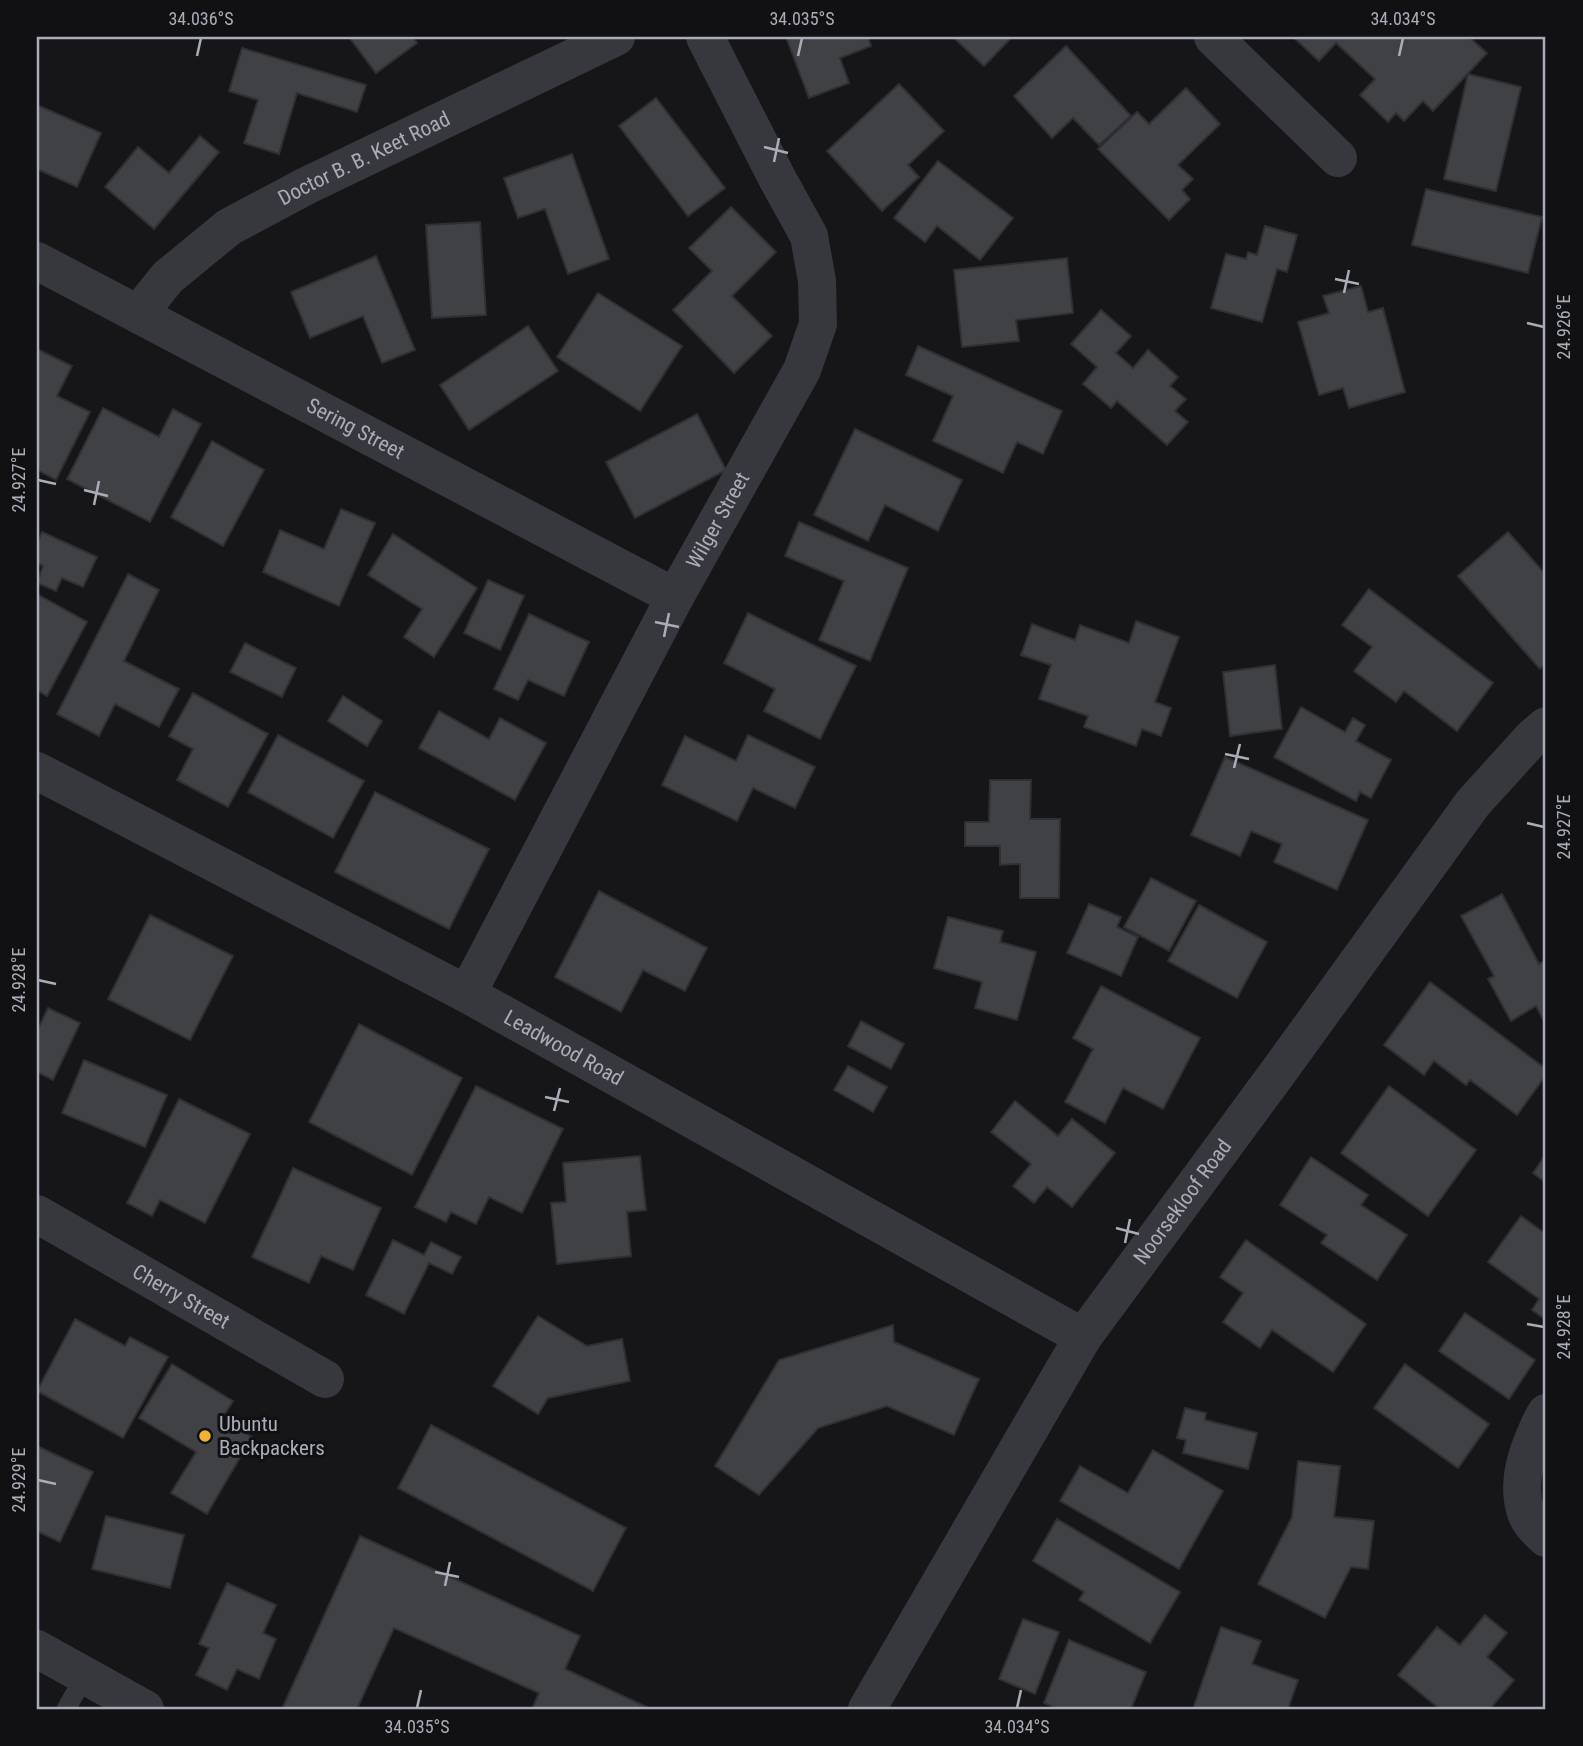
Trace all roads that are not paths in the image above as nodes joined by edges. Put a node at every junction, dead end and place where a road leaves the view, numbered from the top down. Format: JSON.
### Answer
{"nodes":[{"id":1,"x":616,"y":37,"type":"edge"},
{"id":2,"x":705,"y":37,"type":"edge"},
{"id":3,"x":1213,"y":37,"type":"edge"},
{"id":4,"x":1338,"y":158,"type":"dead end"},
{"id":5,"x":37,"y":261,"type":"edge"},
{"id":6,"x":138,"y":314,"type":"junction"},
{"id":7,"x":676,"y":597,"type":"junction"},
{"id":8,"x":1546,"y":726,"type":"edge"},
{"id":9,"x":37,"y":771,"type":"edge"},
{"id":10,"x":467,"y":994,"type":"junction"},
{"id":11,"x":37,"y":1214,"type":"edge"},
{"id":12,"x":1083,"y":1337,"type":"junction"},
{"id":13,"x":325,"y":1380,"type":"dead end"},
{"id":14,"x":1546,"y":1413,"type":"edge"},
{"id":15,"x":1546,"y":1538,"type":"edge"},
{"id":16,"x":37,"y":1649,"type":"edge"},
{"id":17,"x":85,"y":1676,"type":"junction"},
{"id":18,"x":66,"y":1709,"type":"edge"},
{"id":19,"x":145,"y":1709,"type":"edge"},
{"id":20,"x":867,"y":1709,"type":"edge"}],
"edges":[{"from":1,"to":6,"type":"street","name":"Doctor B. B. Keet Road"},
{"from":2,"to":7,"type":"street","name":"Wilger Street"},
{"from":3,"to":4,"type":"street"},
{"from":5,"to":6,"type":"street","name":"Sering Street"},
{"from":6,"to":7,"type":"street","name":"Sering Street"},
{"from":7,"to":10,"type":"street","name":"Wilger Street"},
{"from":8,"to":12,"type":"street","name":"Noorsekloof Road"},
{"from":9,"to":10,"type":"street","name":"Leadwood Road"},
{"from":10,"to":12,"type":"street","name":"Leadwood Road"},
{"from":11,"to":13,"type":"street","name":"Cherry Street"},
{"from":12,"to":20,"type":"street","name":"Noorsekloof Road"},
{"from":14,"to":15,"type":"street"},
{"from":16,"to":17,"type":"street"},
{"from":17,"to":18,"type":"lane"},
{"from":17,"to":19,"type":"street"}]}
